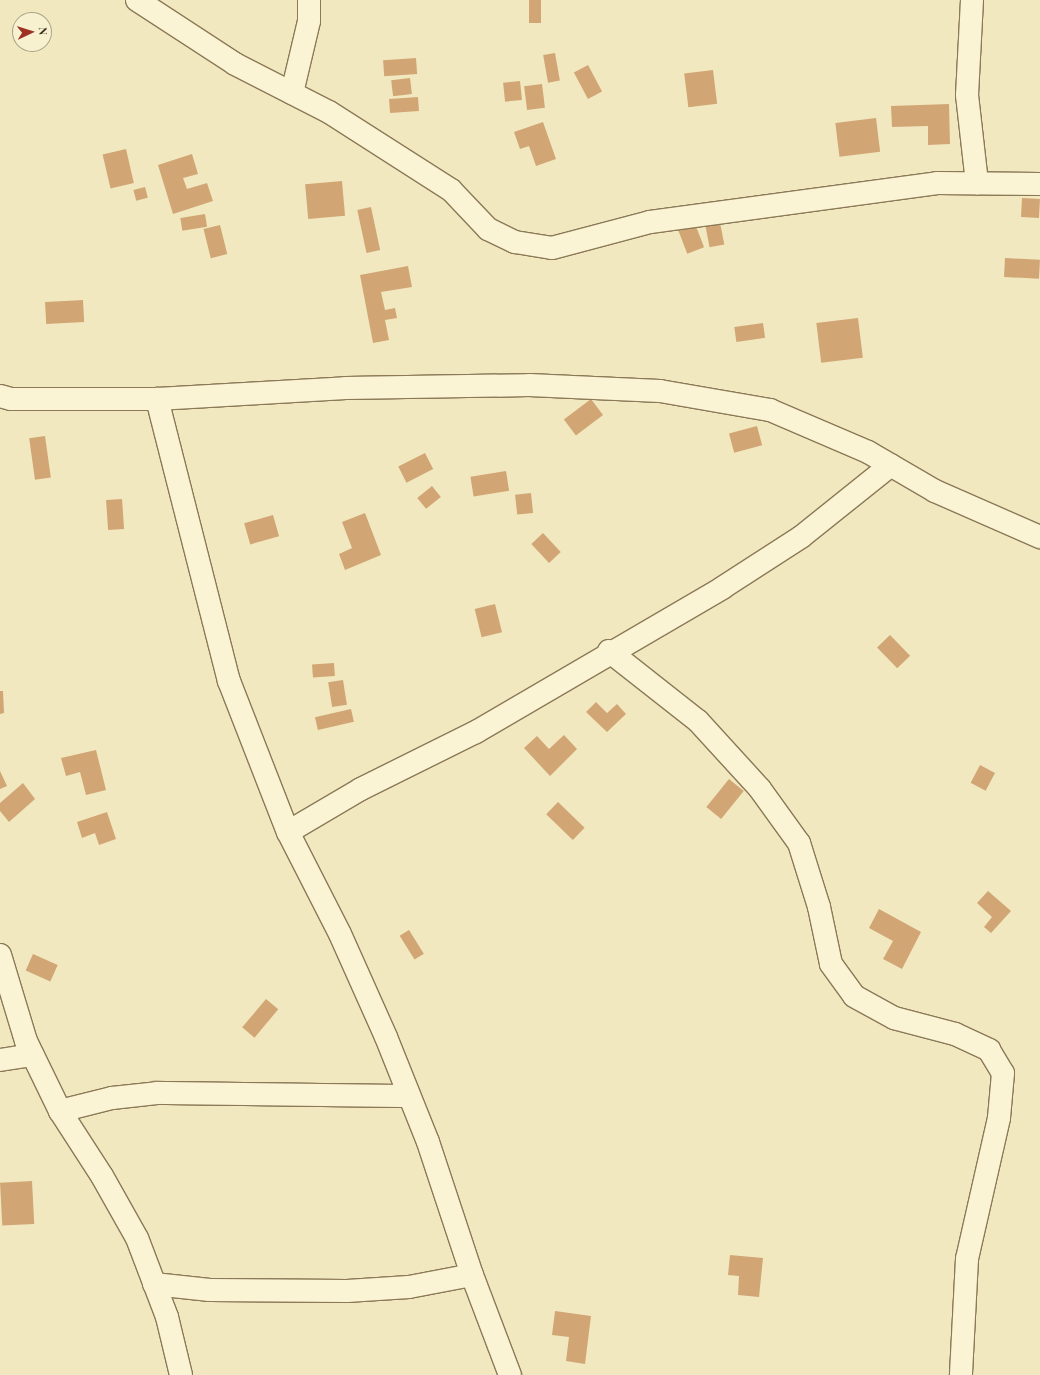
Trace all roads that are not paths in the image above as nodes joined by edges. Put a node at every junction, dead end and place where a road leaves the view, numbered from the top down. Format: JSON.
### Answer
{"nodes":[{"id":1,"x":137,"y":0,"type":"edge"},
{"id":2,"x":309,"y":0,"type":"edge"},
{"id":3,"x":972,"y":0,"type":"edge"},
{"id":4,"x":292,"y":93,"type":"junction"},
{"id":5,"x":977,"y":183,"type":"junction"},
{"id":6,"x":1040,"y":184,"type":"edge"},
{"id":7,"x":0,"y":396,"type":"edge"},
{"id":8,"x":158,"y":399,"type":"junction"},
{"id":9,"x":891,"y":466,"type":"junction"},
{"id":10,"x":1040,"y":537,"type":"edge"},
{"id":11,"x":609,"y":651,"type":"junction"},
{"id":12,"x":288,"y":832,"type":"junction"},
{"id":13,"x":0,"y":955,"type":"edge"},
{"id":14,"x":33,"y":1055,"type":"junction"},
{"id":15,"x":0,"y":1060,"type":"edge"},
{"id":16,"x":410,"y":1096,"type":"junction"},
{"id":17,"x":60,"y":1111,"type":"junction"},
{"id":18,"x":472,"y":1275,"type":"junction"},
{"id":19,"x":154,"y":1284,"type":"junction"},
{"id":20,"x":181,"y":1375,"type":"edge"},
{"id":21,"x":510,"y":1375,"type":"edge"},
{"id":22,"x":962,"y":1375,"type":"edge"}],
"edges":[{"from":1,"to":4,"type":"street"},
{"from":2,"to":4,"type":"street"},
{"from":3,"to":5,"type":"street"},
{"from":4,"to":5,"type":"street"},
{"from":5,"to":6,"type":"street"},
{"from":7,"to":8,"type":"street"},
{"from":8,"to":9,"type":"street"},
{"from":8,"to":12,"type":"street"},
{"from":9,"to":10,"type":"street"},
{"from":9,"to":11,"type":"street"},
{"from":11,"to":12,"type":"street"},
{"from":11,"to":22,"type":"street"},
{"from":12,"to":16,"type":"street"},
{"from":13,"to":14,"type":"street"},
{"from":14,"to":15,"type":"street"},
{"from":14,"to":17,"type":"street"},
{"from":16,"to":17,"type":"street"},
{"from":16,"to":18,"type":"street"},
{"from":17,"to":19,"type":"street"},
{"from":18,"to":19,"type":"street"},
{"from":18,"to":21,"type":"street"},
{"from":19,"to":20,"type":"street"}]}
